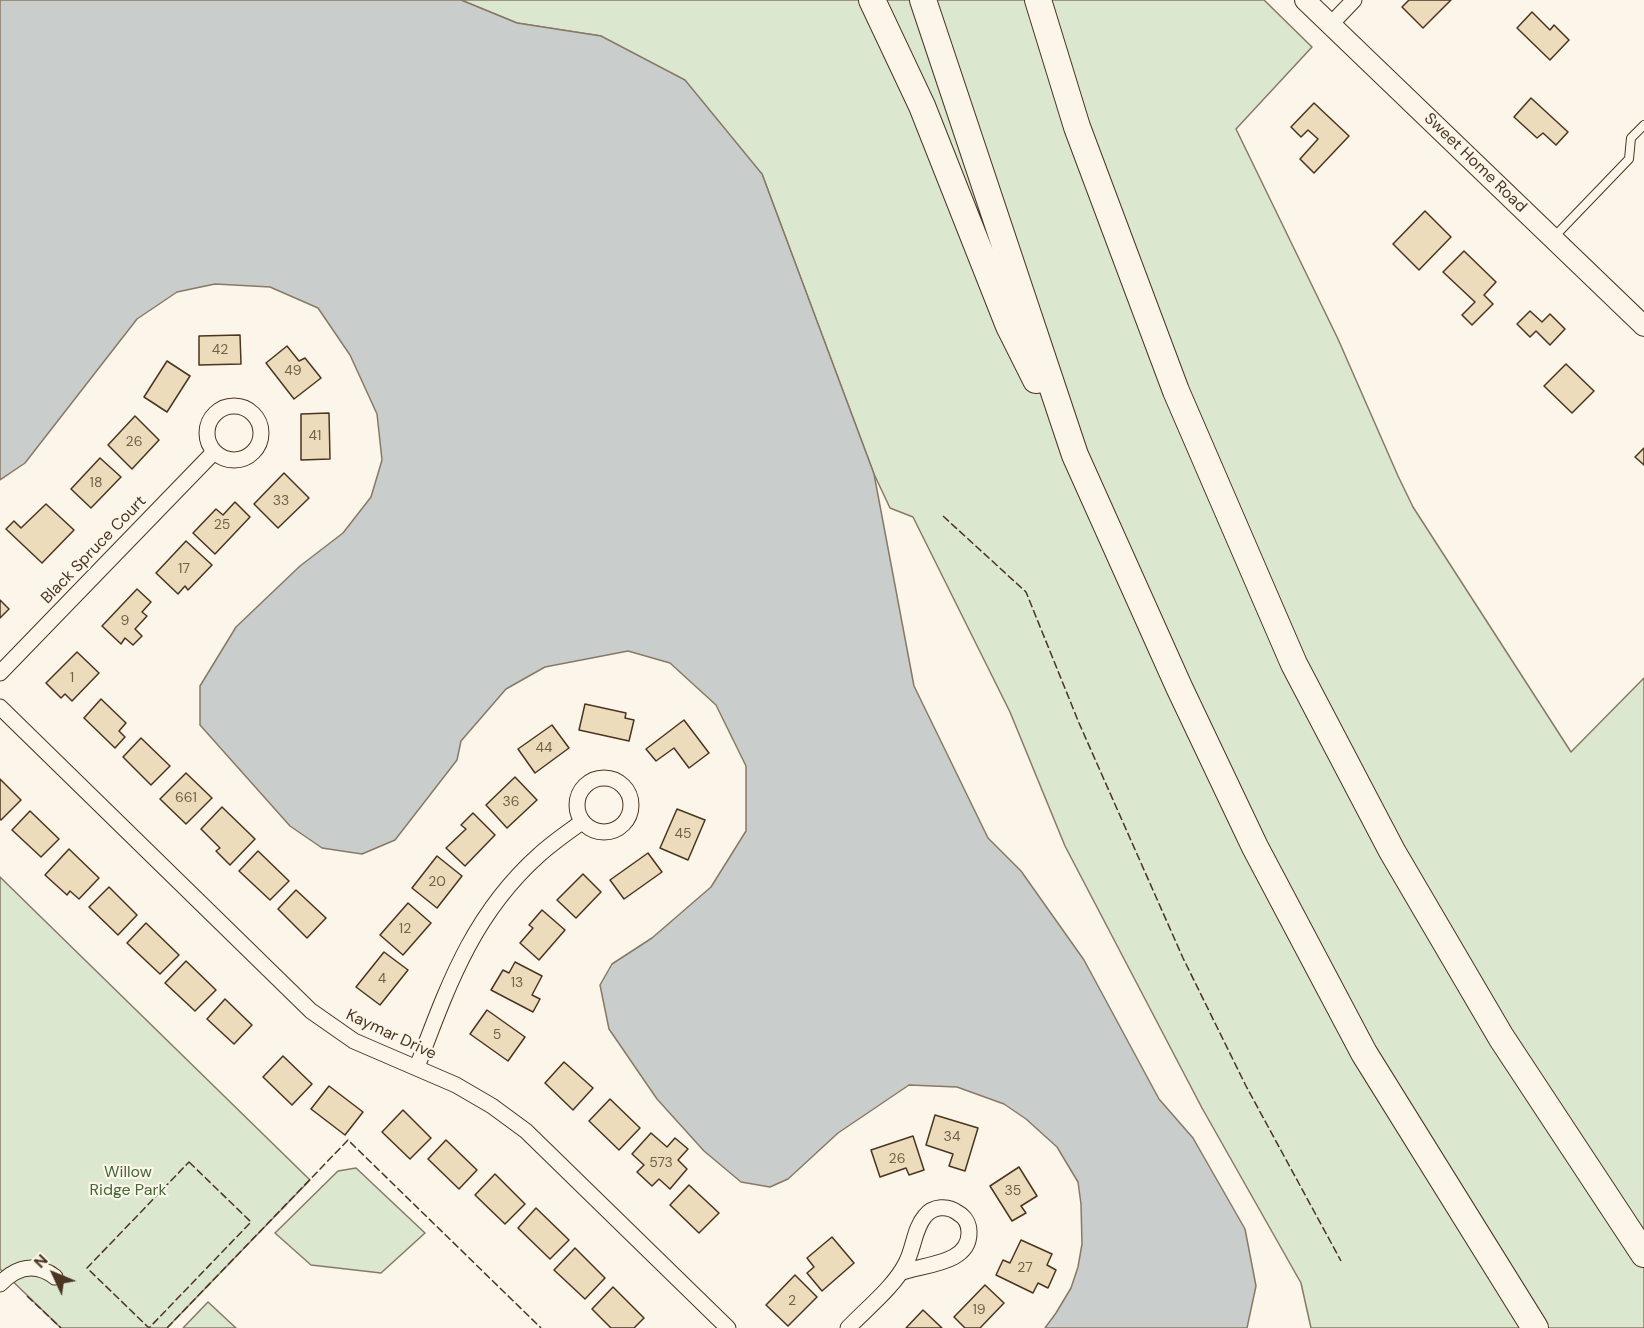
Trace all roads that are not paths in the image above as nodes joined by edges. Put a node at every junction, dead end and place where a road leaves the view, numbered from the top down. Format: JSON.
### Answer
{"nodes":[{"id":1,"x":872,"y":0,"type":"edge"},
{"id":2,"x":923,"y":0,"type":"edge"},
{"id":3,"x":1038,"y":0,"type":"edge"},
{"id":4,"x":1305,"y":0,"type":"edge"},
{"id":5,"x":1354,"y":0,"type":"edge"},
{"id":6,"x":1331,"y":24,"type":"junction"},
{"id":7,"x":1644,"y":125,"type":"edge"},
{"id":8,"x":1553,"y":238,"type":"junction"},
{"id":9,"x":1644,"y":326,"type":"edge"},
{"id":10,"x":214,"y":452,"type":"dead end"},
{"id":11,"x":1075,"y":455,"type":"junction"},
{"id":12,"x":0,"y":673,"type":"edge"},
{"id":13,"x":0,"y":707,"type":"edge"},
{"id":14,"x":582,"y":822,"type":"dead end"},
{"id":15,"x":417,"y":1067,"type":"junction"},
{"id":16,"x":1644,"y":1254,"type":"edge"},
{"id":17,"x":900,"y":1273,"type":"junction"},
{"id":18,"x":55,"y":1276,"type":"dead end"},
{"id":19,"x":0,"y":1284,"type":"edge"},
{"id":20,"x":728,"y":1328,"type":"edge"},
{"id":21,"x":848,"y":1328,"type":"edge"},
{"id":22,"x":1535,"y":1328,"type":"edge"}],
"edges":[{"from":1,"to":11,"type":"highway"},
{"from":2,"to":11,"type":"highway"},
{"from":3,"to":16,"type":"highway"},
{"from":4,"to":6,"type":"main road","name":"Sweet Home Road"},
{"from":5,"to":6,"type":"street"},
{"from":6,"to":8,"type":"main road","name":"Sweet Home Road"},
{"from":7,"to":8,"type":"lane"},
{"from":8,"to":9,"type":"main road","name":"Sweet Home Road"},
{"from":10,"to":12,"type":"street","name":"Black Spruce Court"},
{"from":11,"to":22,"type":"highway"},
{"from":13,"to":15,"type":"street","name":"Kaymar Drive"},
{"from":14,"to":15,"type":"street"},
{"from":15,"to":20,"type":"street","name":"Kaymar Drive"},
{"from":17,"to":17,"type":"street"},
{"from":17,"to":21,"type":"street"},
{"from":18,"to":19,"type":"street"}]}
